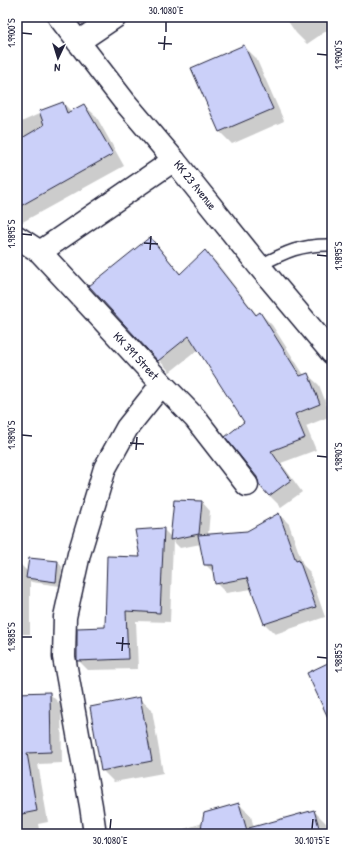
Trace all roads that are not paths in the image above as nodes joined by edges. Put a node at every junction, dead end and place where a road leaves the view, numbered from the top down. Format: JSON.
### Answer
{"nodes":[{"id":1,"x":59,"y":17,"type":"edge"},
{"id":2,"x":115,"y":17,"type":"edge"},
{"id":3,"x":78,"y":42,"type":"junction"},
{"id":4,"x":174,"y":160,"type":"junction"},
{"id":5,"x":17,"y":237,"type":"edge"},
{"id":6,"x":332,"y":245,"type":"edge"},
{"id":7,"x":40,"y":252,"type":"junction"},
{"id":8,"x":259,"y":266,"type":"junction"},
{"id":9,"x":332,"y":353,"type":"edge"},
{"id":10,"x":162,"y":384,"type":"junction"},
{"id":11,"x":247,"y":485,"type":"dead end"},
{"id":12,"x":94,"y":834,"type":"edge"}],
"edges":[{"from":1,"to":3,"type":"street","name":"KK 23 Avenue"},
{"from":2,"to":3,"type":"street"},
{"from":3,"to":4,"type":"street","name":"KK 23 Avenue"},
{"from":4,"to":7,"type":"street"},
{"from":4,"to":8,"type":"street","name":"KK 23 Avenue"},
{"from":5,"to":7,"type":"street","name":"KK 391 Street"},
{"from":6,"to":8,"type":"lane"},
{"from":7,"to":10,"type":"street","name":"KK 391 Street"},
{"from":8,"to":9,"type":"street","name":"KK 23 Avenue"},
{"from":10,"to":11,"type":"street","name":"KK 391 Street"},
{"from":10,"to":12,"type":"street"}]}
